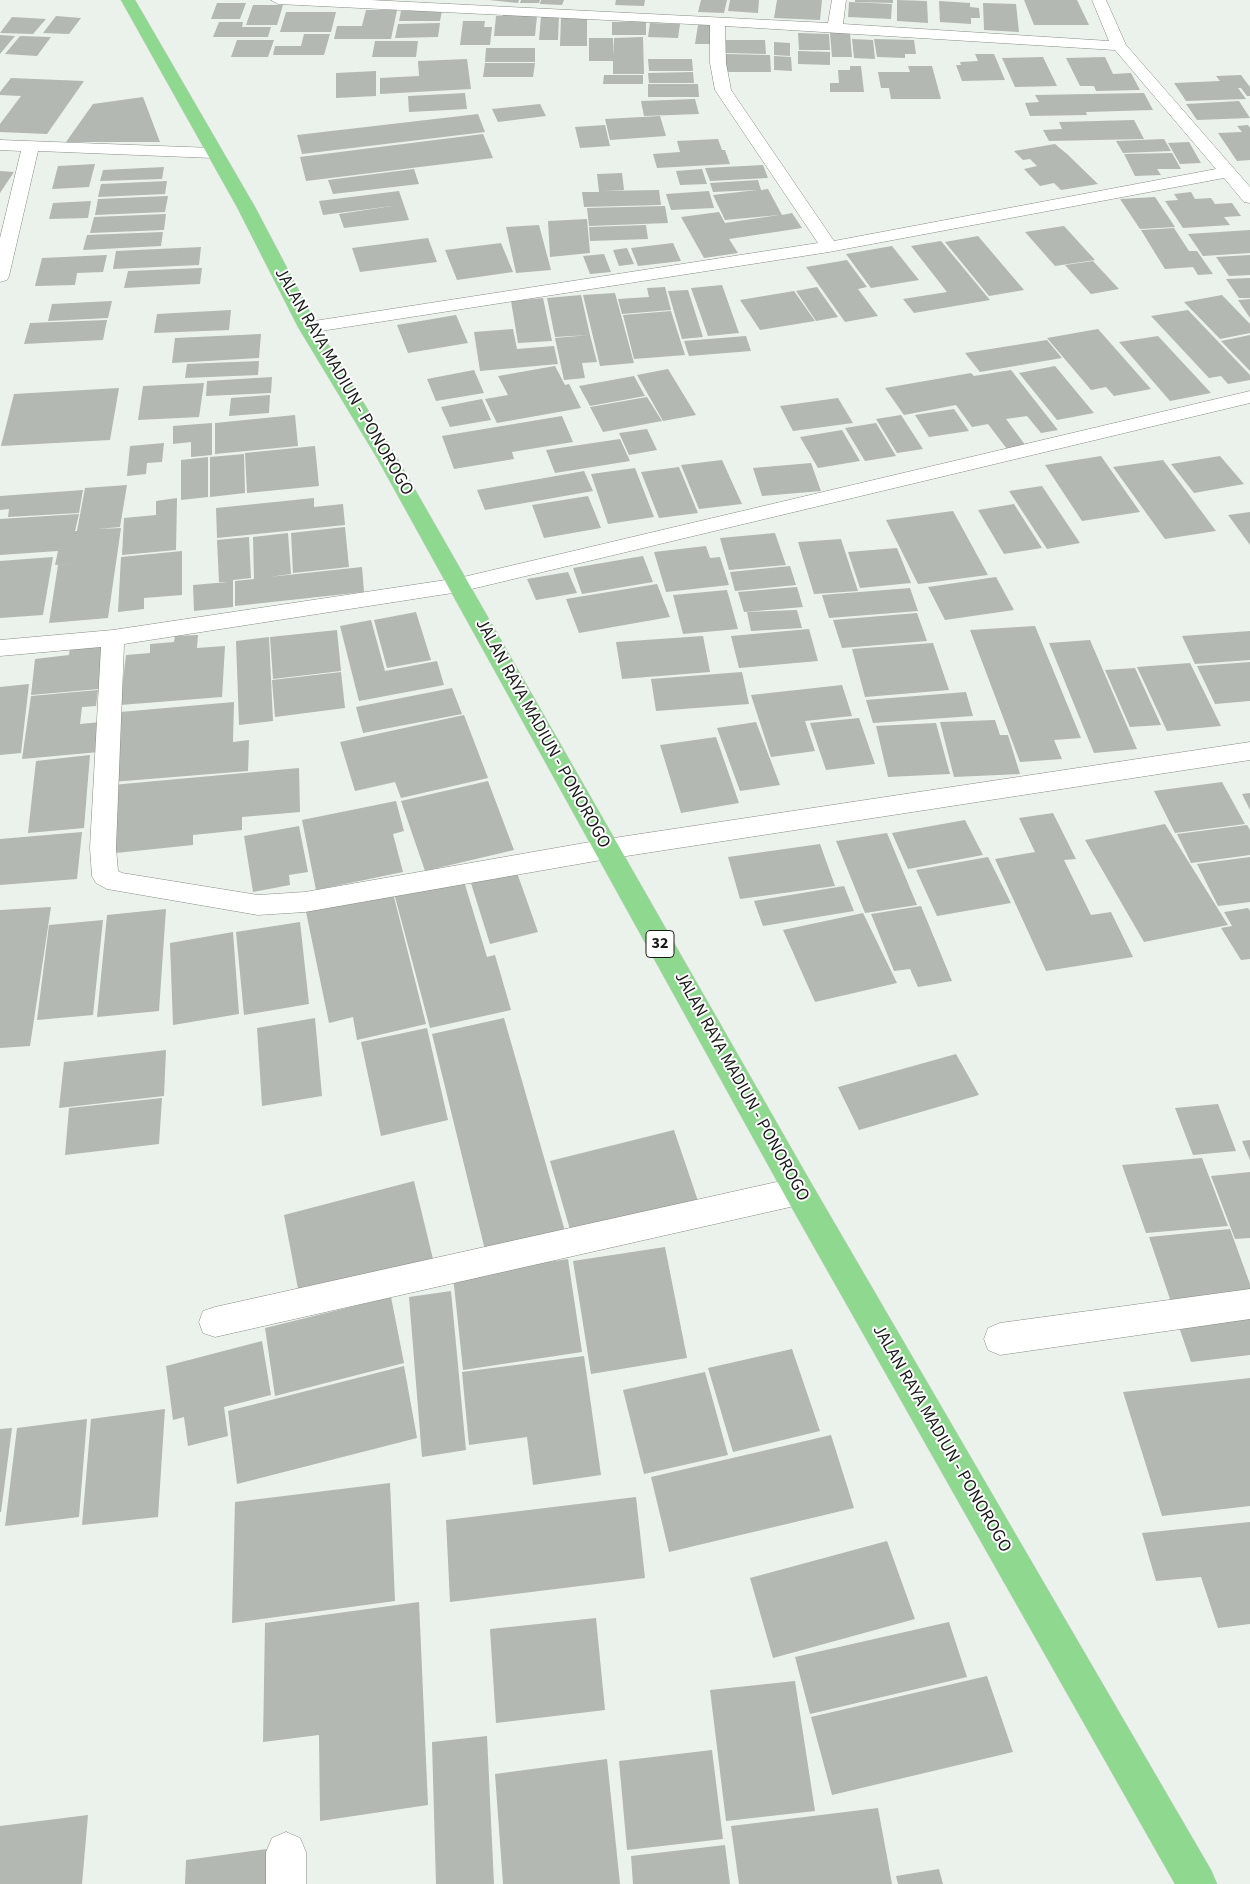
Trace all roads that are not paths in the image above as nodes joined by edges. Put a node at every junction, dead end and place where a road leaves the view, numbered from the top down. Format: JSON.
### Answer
{"nodes":[{"id":1,"x":128,"y":0,"type":"edge"},
{"id":2,"x":137,"y":0,"type":"edge"},
{"id":3,"x":278,"y":0,"type":"edge"},
{"id":4,"x":839,"y":0,"type":"edge"},
{"id":5,"x":1099,"y":0,"type":"edge"},
{"id":6,"x":350,"y":2,"type":"edge"},
{"id":7,"x":717,"y":21,"type":"junction"},
{"id":8,"x":835,"y":29,"type":"junction"},
{"id":9,"x":1119,"y":46,"type":"junction"},
{"id":10,"x":0,"y":145,"type":"edge"},
{"id":11,"x":31,"y":145,"type":"junction"},
{"id":12,"x":213,"y":153,"type":"junction"},
{"id":13,"x":1228,"y":172,"type":"junction"},
{"id":14,"x":1250,"y":198,"type":"edge"},
{"id":15,"x":829,"y":247,"type":"junction"},
{"id":16,"x":0,"y":276,"type":"edge"},
{"id":17,"x":308,"y":327,"type":"junction"},
{"id":18,"x":1250,"y":397,"type":"edge"},
{"id":19,"x":458,"y":585,"type":"junction"},
{"id":20,"x":113,"y":638,"type":"junction"},
{"id":21,"x":0,"y":648,"type":"edge"},
{"id":22,"x":1250,"y":751,"type":"edge"},
{"id":23,"x":607,"y":849,"type":"junction"},
{"id":24,"x":799,"y":1191,"type":"junction"},
{"id":25,"x":1250,"y":1304,"type":"edge"},
{"id":26,"x":215,"y":1322,"type":"dead end"},
{"id":27,"x":1000,"y":1339,"type":"dead end"},
{"id":28,"x":1197,"y":1884,"type":"edge"}],
"edges":[{"from":1,"to":2,"type":"street"},
{"from":1,"to":12,"type":"highway","name":"JALAN RAYA MADIUN - PONOROGO","number":"32"},
{"from":3,"to":6,"type":"street"},
{"from":4,"to":8,"type":"street"},
{"from":5,"to":9,"type":"street"},
{"from":6,"to":7,"type":"street"},
{"from":7,"to":8,"type":"street"},
{"from":7,"to":15,"type":"street"},
{"from":8,"to":9,"type":"street"},
{"from":9,"to":13,"type":"street"},
{"from":10,"to":11,"type":"street"},
{"from":11,"to":12,"type":"street"},
{"from":11,"to":16,"type":"street"},
{"from":12,"to":17,"type":"highway","name":"JALAN RAYA MADIUN - PONOROGO","number":"32"},
{"from":13,"to":14,"type":"street"},
{"from":13,"to":15,"type":"street"},
{"from":15,"to":17,"type":"street"},
{"from":17,"to":19,"type":"highway","name":"JALAN RAYA MADIUN - PONOROGO","number":"32"},
{"from":18,"to":19,"type":"street"},
{"from":19,"to":20,"type":"street"},
{"from":19,"to":23,"type":"highway","name":"JALAN RAYA MADIUN - PONOROGO","number":"32"},
{"from":20,"to":21,"type":"street"},
{"from":20,"to":23,"type":"street"},
{"from":22,"to":23,"type":"street"},
{"from":23,"to":24,"type":"highway","name":"JALAN RAYA MADIUN - PONOROGO","number":"32"},
{"from":24,"to":26,"type":"street"},
{"from":24,"to":28,"type":"highway","name":"JALAN RAYA MADIUN - PONOROGO","number":"32"},
{"from":25,"to":27,"type":"street"}]}
